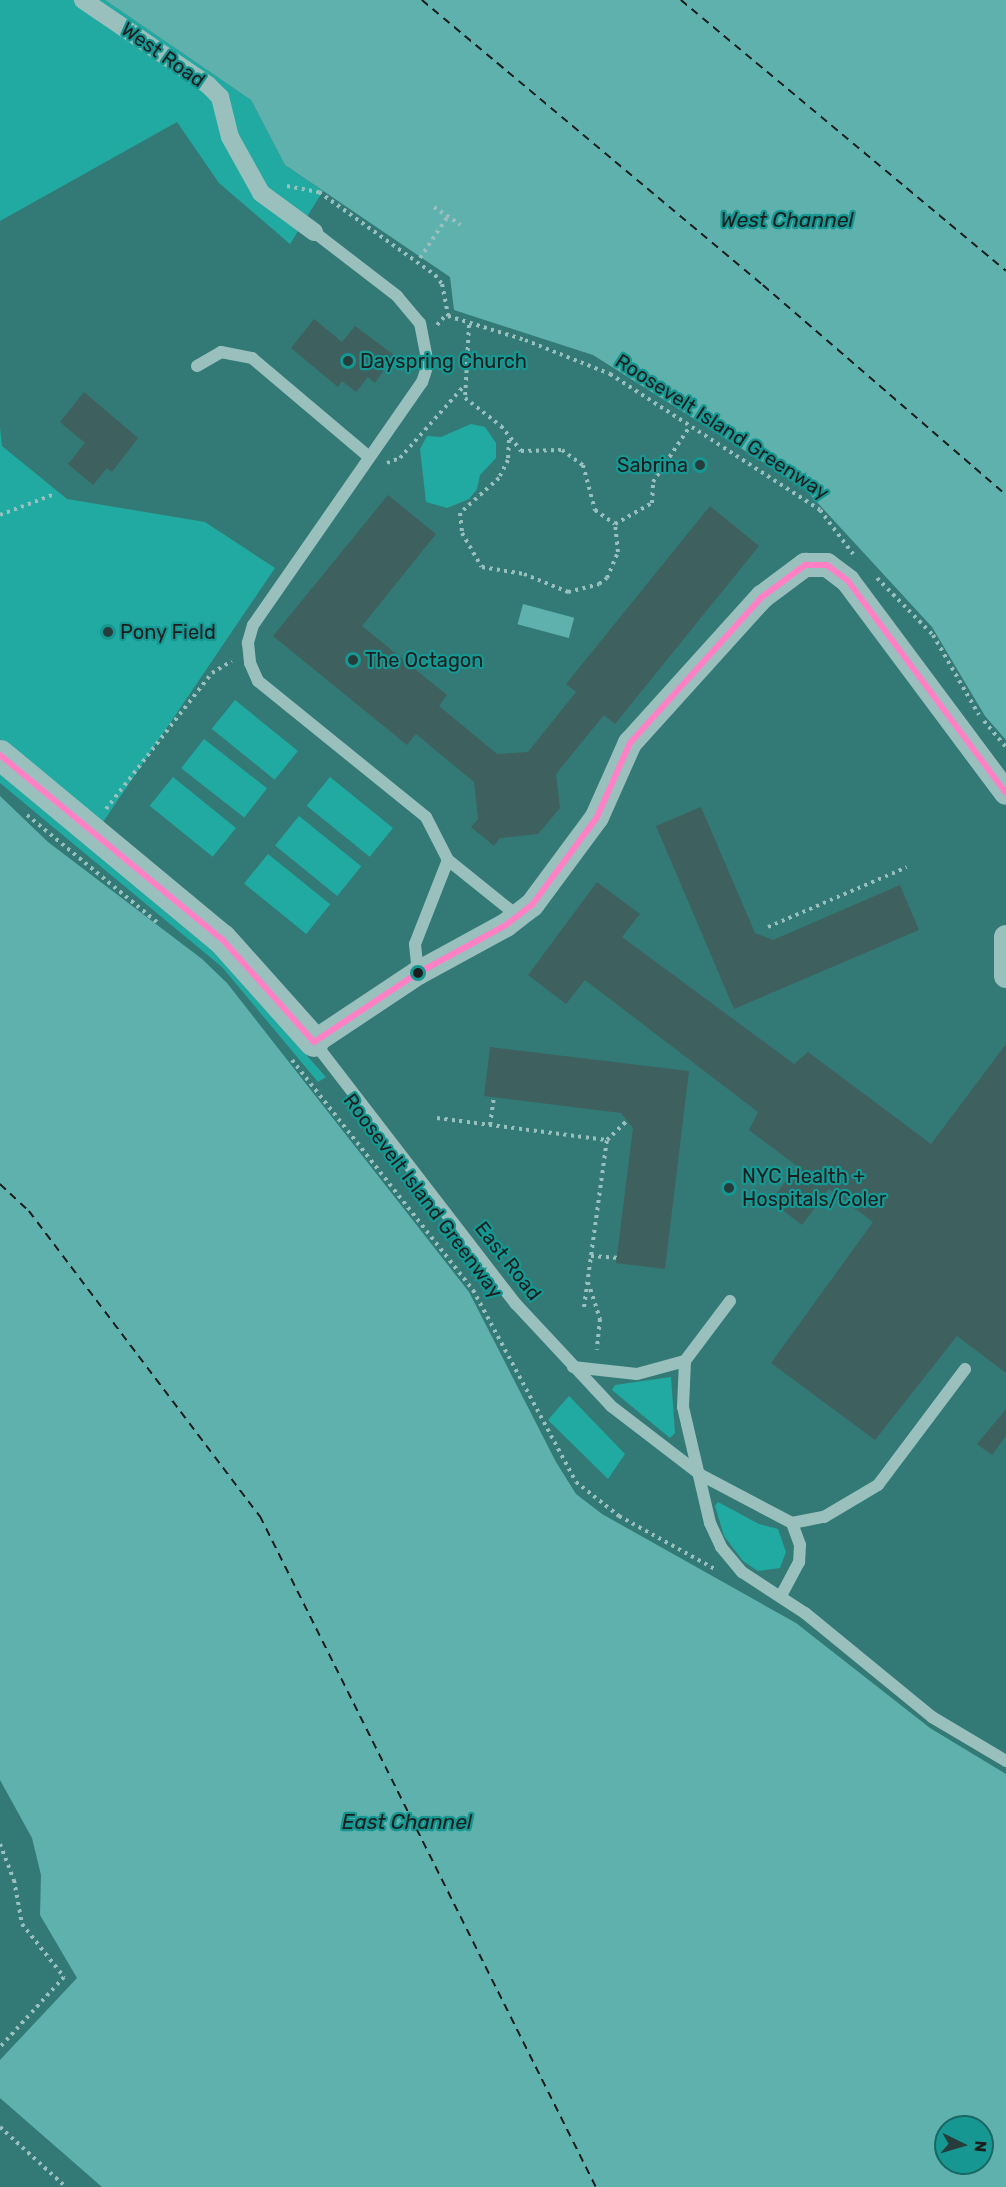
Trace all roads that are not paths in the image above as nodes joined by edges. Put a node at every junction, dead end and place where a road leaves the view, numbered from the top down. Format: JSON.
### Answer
{"nodes":[{"id":1,"x":83,"y":0,"type":"edge"},
{"id":2,"x":314,"y":232,"type":"joint"},
{"id":3,"x":197,"y":366,"type":"dead end"},
{"id":4,"x":368,"y":456,"type":"junction"},
{"id":5,"x":0,"y":755,"type":"edge"},
{"id":6,"x":999,"y":785,"type":"edge"},
{"id":7,"x":1006,"y":812,"type":"edge"},
{"id":8,"x":448,"y":860,"type":"junction"},
{"id":9,"x":519,"y":916,"type":"junction"},
{"id":10,"x":1006,"y":937,"type":"edge"},
{"id":11,"x":418,"y":974,"type":"junction"},
{"id":12,"x":1006,"y":976,"type":"edge"},
{"id":13,"x":314,"y":1042,"type":"junction"},
{"id":14,"x":730,"y":1300,"type":"dead end"},
{"id":15,"x":685,"y":1360,"type":"junction"},
{"id":16,"x":573,"y":1367,"type":"junction"},
{"id":17,"x":965,"y":1369,"type":"dead end"},
{"id":18,"x":701,"y":1475,"type":"junction"},
{"id":19,"x":792,"y":1523,"type":"junction"},
{"id":20,"x":781,"y":1596,"type":"junction"},
{"id":21,"x":1006,"y":1761,"type":"edge"}],
"edges":[{"from":1,"to":2,"type":"street","name":"West Road"},
{"from":2,"to":4,"type":"lane"},
{"from":3,"to":4,"type":"lane"},
{"from":4,"to":8,"type":"lane"},
{"from":5,"to":13,"type":"street"},
{"from":6,"to":7,"type":"street"},
{"from":6,"to":9,"type":"street"},
{"from":8,"to":9,"type":"lane"},
{"from":8,"to":11,"type":"lane"},
{"from":9,"to":11,"type":"street"},
{"from":10,"to":12,"type":"street"},
{"from":11,"to":13,"type":"street"},
{"from":13,"to":16,"type":"lane","name":"East Road"},
{"from":14,"to":15,"type":"lane"},
{"from":15,"to":16,"type":"lane"},
{"from":15,"to":18,"type":"lane"},
{"from":16,"to":18,"type":"lane","name":"East Road"},
{"from":17,"to":19,"type":"lane"},
{"from":18,"to":19,"type":"lane","name":"East Road"},
{"from":18,"to":20,"type":"lane"},
{"from":19,"to":20,"type":"lane"},
{"from":20,"to":21,"type":"lane"}]}
